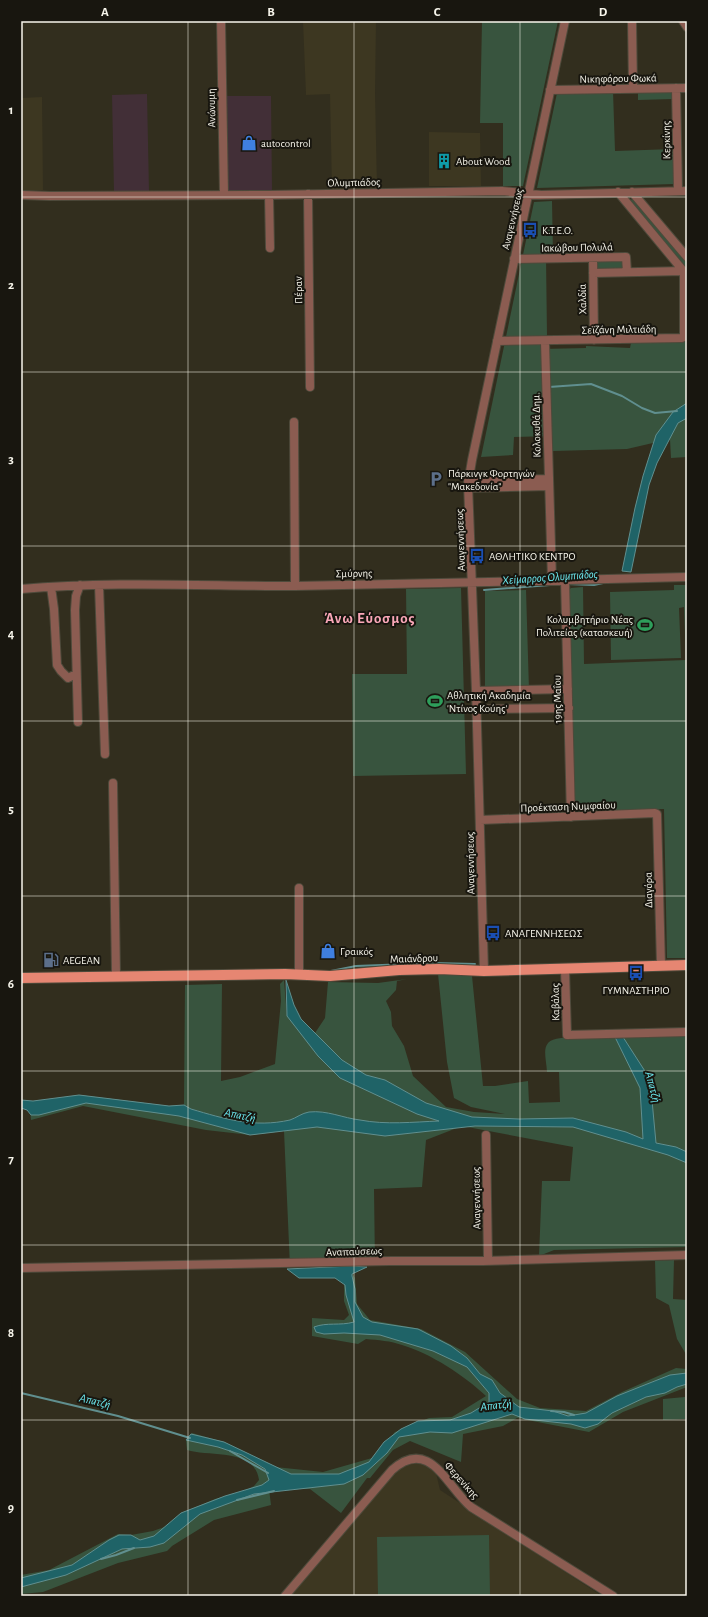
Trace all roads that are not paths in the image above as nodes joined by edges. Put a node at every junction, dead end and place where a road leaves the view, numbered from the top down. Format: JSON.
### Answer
{"nodes":[{"id":1,"x":221,"y":21,"type":"edge"},
{"id":2,"x":565,"y":21,"type":"edge"},
{"id":3,"x":632,"y":21,"type":"edge"},
{"id":4,"x":683,"y":21,"type":"edge"},
{"id":5,"x":687,"y":27,"type":"edge"},
{"id":6,"x":633,"y":88,"type":"junction"},
{"id":7,"x":676,"y":88,"type":"junction"},
{"id":8,"x":687,"y":88,"type":"edge"},
{"id":9,"x":550,"y":90,"type":"junction"},
{"id":10,"x":683,"y":191,"type":"edge"},
{"id":11,"x":618,"y":192,"type":"junction"},
{"id":12,"x":632,"y":192,"type":"junction"},
{"id":13,"x":308,"y":194,"type":"junction"},
{"id":14,"x":528,"y":194,"type":"junction"},
{"id":15,"x":21,"y":195,"type":"edge"},
{"id":16,"x":224,"y":195,"type":"junction"},
{"id":17,"x":269,"y":195,"type":"junction"},
{"id":18,"x":270,"y":248,"type":"dead end"},
{"id":19,"x":687,"y":257,"type":"edge"},
{"id":20,"x":592,"y":258,"type":"junction"},
{"id":21,"x":514,"y":259,"type":"junction"},
{"id":22,"x":627,"y":272,"type":"junction"},
{"id":23,"x":593,"y":273,"type":"junction"},
{"id":24,"x":685,"y":273,"type":"edge"},
{"id":25,"x":594,"y":340,"type":"junction"},
{"id":26,"x":545,"y":342,"type":"junction"},
{"id":27,"x":496,"y":344,"type":"junction"},
{"id":28,"x":310,"y":387,"type":"dead end"},
{"id":29,"x":294,"y":422,"type":"dead end"},
{"id":30,"x":549,"y":483,"type":"junction"},
{"id":31,"x":468,"y":485,"type":"junction"},
{"id":32,"x":687,"y":577,"type":"edge"},
{"id":33,"x":552,"y":580,"type":"junction"},
{"id":34,"x":565,"y":580,"type":"junction"},
{"id":35,"x":472,"y":583,"type":"junction"},
{"id":36,"x":80,"y":585,"type":"junction"},
{"id":37,"x":99,"y":585,"type":"junction"},
{"id":38,"x":295,"y":586,"type":"junction"},
{"id":39,"x":51,"y":587,"type":"junction"},
{"id":40,"x":21,"y":589,"type":"edge"},
{"id":41,"x":76,"y":674,"type":"junction"},
{"id":42,"x":568,"y":689,"type":"junction"},
{"id":43,"x":476,"y":691,"type":"junction"},
{"id":44,"x":569,"y":708,"type":"junction"},
{"id":45,"x":476,"y":710,"type":"junction"},
{"id":46,"x":78,"y":722,"type":"dead end"},
{"id":47,"x":105,"y":754,"type":"dead end"},
{"id":48,"x":113,"y":783,"type":"dead end"},
{"id":49,"x":657,"y":814,"type":"joint"},
{"id":50,"x":571,"y":817,"type":"junction"},
{"id":51,"x":480,"y":820,"type":"junction"},
{"id":52,"x":299,"y":888,"type":"dead end"},
{"id":53,"x":687,"y":965,"type":"edge"},
{"id":54,"x":661,"y":966,"type":"junction"},
{"id":55,"x":566,"y":969,"type":"junction"},
{"id":56,"x":484,"y":971,"type":"junction"},
{"id":57,"x":299,"y":975,"type":"junction"},
{"id":58,"x":116,"y":976,"type":"junction"},
{"id":59,"x":21,"y":978,"type":"edge"},
{"id":60,"x":687,"y":1032,"type":"edge"},
{"id":61,"x":486,"y":1135,"type":"dead end"},
{"id":62,"x":687,"y":1255,"type":"edge"},
{"id":63,"x":488,"y":1261,"type":"junction"},
{"id":64,"x":21,"y":1268,"type":"edge"},
{"id":65,"x":285,"y":1596,"type":"edge"},
{"id":66,"x":613,"y":1596,"type":"edge"}],
"edges":[{"from":1,"to":16,"type":"street","name":"Ανώνυμη"},
{"from":2,"to":9,"type":"street","name":"Αναγεννήσεως"},
{"from":3,"to":6,"type":"street"},
{"from":4,"to":5,"type":"street"},
{"from":6,"to":7,"type":"street","name":"Νικηφόρου Φωκά"},
{"from":6,"to":9,"type":"street","name":"Νικηφόρου Φωκά"},
{"from":7,"to":8,"type":"street","name":"Νικηφόρου Φωκά"},
{"from":7,"to":10,"type":"street","name":"Κερκίνης"},
{"from":9,"to":14,"type":"street","name":"Αναγεννήσεως"},
{"from":10,"to":12,"type":"street","name":"Ολυμπιάδος"},
{"from":11,"to":12,"type":"street","name":"Ολυμπιάδος"},
{"from":11,"to":14,"type":"street","name":"Ολυμπιάδος"},
{"from":11,"to":24,"type":"street"},
{"from":12,"to":19,"type":"street"},
{"from":13,"to":14,"type":"street","name":"Ολυμπιάδος"},
{"from":13,"to":17,"type":"street","name":"Ολυμπιάδος"},
{"from":13,"to":28,"type":"street","name":"Πέραν"},
{"from":14,"to":21,"type":"street","name":"Αναγεννήσεως"},
{"from":15,"to":16,"type":"street","name":"Ολυμπιάδος"},
{"from":16,"to":17,"type":"street","name":"Ολυμπιάδος"},
{"from":17,"to":18,"type":"street"},
{"from":20,"to":21,"type":"street","name":"Ιακώβου Πολυλά"},
{"from":20,"to":22,"type":"street","name":"Ιακώβου Πολυλά"},
{"from":20,"to":23,"type":"street","name":"Χαλδία"},
{"from":21,"to":27,"type":"street","name":"Αναγεννήσεως"},
{"from":22,"to":23,"type":"street"},
{"from":22,"to":24,"type":"street"},
{"from":23,"to":25,"type":"street","name":"Χαλδία"},
{"from":24,"to":25,"type":"street","name":"Σεϊζάνη Μιλτιάδη"},
{"from":25,"to":26,"type":"street","name":"Σεϊζάνη Μιλτιάδη"},
{"from":26,"to":27,"type":"street","name":"Σεϊζάνη Μιλτιάδη"},
{"from":26,"to":30,"type":"street","name":"Κολοκυθά Δημ."},
{"from":27,"to":31,"type":"street","name":"Αναγεννήσεως"},
{"from":29,"to":38,"type":"street"},
{"from":30,"to":31,"type":"street"},
{"from":30,"to":33,"type":"street","name":"Κολοκυθά Δημ."},
{"from":31,"to":35,"type":"street","name":"Αναγεννήσεως"},
{"from":32,"to":34,"type":"street","name":"Σμύρνης"},
{"from":33,"to":34,"type":"street","name":"Σμύρνης"},
{"from":33,"to":35,"type":"street","name":"Σμύρνης"},
{"from":34,"to":42,"type":"street","name":"19ης Μαΐου"},
{"from":35,"to":38,"type":"street","name":"Σμύρνης"},
{"from":35,"to":43,"type":"street","name":"Αναγεννήσεως"},
{"from":36,"to":37,"type":"street","name":"Σμύρνης"},
{"from":36,"to":39,"type":"street","name":"Σμύρνης"},
{"from":36,"to":41,"type":"street"},
{"from":37,"to":38,"type":"street","name":"Σμύρνης"},
{"from":37,"to":47,"type":"street"},
{"from":39,"to":40,"type":"street","name":"Σμύρνης"},
{"from":39,"to":41,"type":"street"},
{"from":41,"to":46,"type":"street"},
{"from":42,"to":43,"type":"street"},
{"from":42,"to":44,"type":"street","name":"19ης Μαΐου"},
{"from":43,"to":45,"type":"street","name":"Αναγεννήσεως"},
{"from":44,"to":45,"type":"street"},
{"from":44,"to":50,"type":"street","name":"19ης Μαΐου"},
{"from":45,"to":51,"type":"street","name":"Αναγεννήσεως"},
{"from":48,"to":58,"type":"street"},
{"from":49,"to":50,"type":"street","name":"Προέκταση Νυμφαίου"},
{"from":49,"to":54,"type":"street","name":"Διαγόρα"},
{"from":50,"to":51,"type":"street","name":"Προέκταση Νυμφαίου"},
{"from":51,"to":56,"type":"street","name":"Αναγεννήσεως"},
{"from":52,"to":57,"type":"street"},
{"from":53,"to":54,"type":"main road","name":"Μαιάνδρου"},
{"from":54,"to":55,"type":"main road","name":"Μαιάνδρου"},
{"from":55,"to":56,"type":"main road","name":"Μαιάνδρου"},
{"from":55,"to":60,"type":"street","name":"Καβάλας"},
{"from":56,"to":57,"type":"main road","name":"Μαιάνδρου"},
{"from":57,"to":58,"type":"main road","name":"Μαιάνδρου"},
{"from":58,"to":59,"type":"main road","name":"Μαιάνδρου"},
{"from":61,"to":63,"type":"street","name":"Αναγεννήσεως"},
{"from":62,"to":63,"type":"street","name":"Αναπαύσεως"},
{"from":63,"to":64,"type":"street","name":"Αναπαύσεως"},
{"from":65,"to":66,"type":"street","name":"Φερενίκης"}]}
